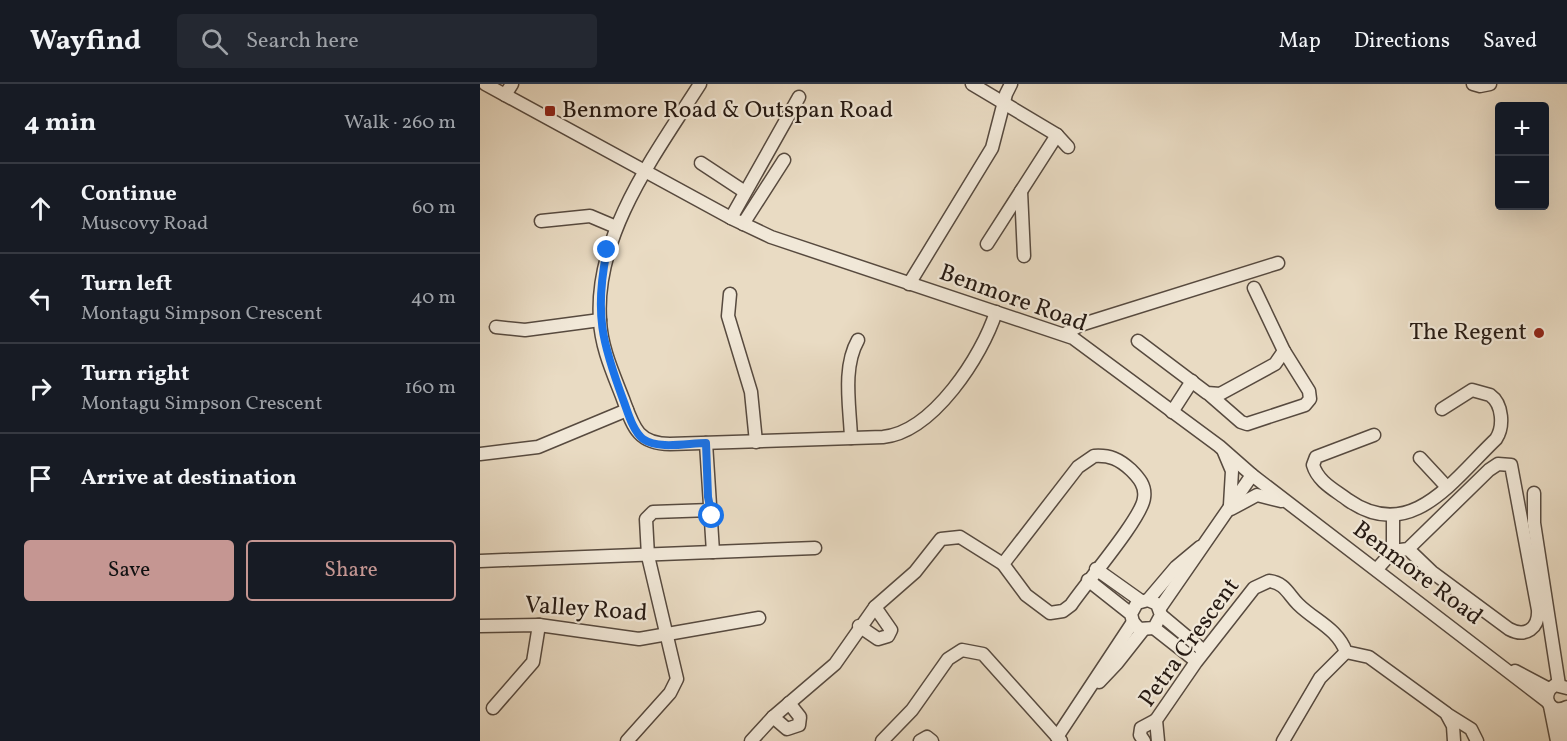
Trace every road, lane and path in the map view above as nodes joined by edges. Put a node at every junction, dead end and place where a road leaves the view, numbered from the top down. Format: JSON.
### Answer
{"nodes":[{"id":1,"x":484,"y":84,"type":"edge"},
{"id":2,"x":512,"y":84,"type":"edge"},
{"id":3,"x":700,"y":84,"type":"edge"},
{"id":4,"x":972,"y":84,"type":"edge"},
{"id":5,"x":1011,"y":84,"type":"edge"},
{"id":6,"x":1473,"y":84,"type":"edge"},
{"id":7,"x":1490,"y":84,"type":"edge"},
{"id":8,"x":505,"y":95,"type":"junction"},
{"id":9,"x":799,"y":97,"type":"dead end"},
{"id":10,"x":1004,"y":104,"type":"junction"},
{"id":11,"x":1057,"y":135,"type":"junction"},
{"id":12,"x":1068,"y":147,"type":"dead end"},
{"id":13,"x":784,"y":160,"type":"dead end"},
{"id":14,"x":701,"y":163,"type":"dead end"},
{"id":15,"x":646,"y":172,"type":"junction"},
{"id":16,"x":1021,"y":191,"type":"junction"},
{"id":17,"x":745,"y":192,"type":"junction"},
{"id":18,"x":731,"y":218,"type":"junction"},
{"id":19,"x":541,"y":221,"type":"dead end"},
{"id":20,"x":743,"y":224,"type":"junction"},
{"id":21,"x":616,"y":227,"type":"junction"},
{"id":22,"x":987,"y":243,"type":"dead end"},
{"id":23,"x":1024,"y":256,"type":"dead end"},
{"id":24,"x":1278,"y":263,"type":"dead end"},
{"id":25,"x":909,"y":284,"type":"junction"},
{"id":26,"x":1254,"y":288,"type":"dead end"},
{"id":27,"x":730,"y":294,"type":"dead end"},
{"id":28,"x":996,"y":312,"type":"junction"},
{"id":29,"x":600,"y":320,"type":"junction"},
{"id":30,"x":496,"y":327,"type":"dead end"},
{"id":31,"x":1065,"y":334,"type":"junction"},
{"id":32,"x":858,"y":340,"type":"dead end"},
{"id":33,"x":1138,"y":341,"type":"dead end"},
{"id":34,"x":1284,"y":351,"type":"junction"},
{"id":35,"x":1192,"y":381,"type":"junction"},
{"id":36,"x":1210,"y":395,"type":"junction"},
{"id":37,"x":1442,"y":409,"type":"dead end"},
{"id":38,"x":627,"y":410,"type":"junction"},
{"id":39,"x":1172,"y":412,"type":"junction"},
{"id":40,"x":1374,"y":435,"type":"dead end"},
{"id":41,"x":851,"y":438,"type":"junction"},
{"id":42,"x":756,"y":442,"type":"junction"},
{"id":43,"x":706,"y":443,"type":"junction"},
{"id":44,"x":1219,"y":446,"type":"junction"},
{"id":45,"x":480,"y":454,"type":"edge"},
{"id":46,"x":1420,"y":458,"type":"dead end"},
{"id":47,"x":1252,"y":475,"type":"junction"},
{"id":48,"x":1446,"y":486,"type":"junction"},
{"id":49,"x":1534,"y":493,"type":"dead end"},
{"id":50,"x":1291,"y":505,"type":"junction"},
{"id":51,"x":711,"y":510,"type":"junction"},
{"id":52,"x":1226,"y":511,"type":"junction"},
{"id":53,"x":1394,"y":517,"type":"junction"},
{"id":54,"x":1200,"y":547,"type":"junction"},
{"id":55,"x":815,"y":548,"type":"dead end"},
{"id":56,"x":1408,"y":549,"type":"junction"},
{"id":57,"x":1393,"y":551,"type":"junction"},
{"id":58,"x":713,"y":552,"type":"junction"},
{"id":59,"x":648,"y":556,"type":"junction"},
{"id":60,"x":480,"y":561,"type":"edge"},
{"id":61,"x":1003,"y":564,"type":"junction"},
{"id":62,"x":1096,"y":568,"type":"junction"},
{"id":63,"x":1377,"y":569,"type":"junction"},
{"id":64,"x":1088,"y":580,"type":"junction"},
{"id":65,"x":1144,"y":601,"type":"junction"},
{"id":66,"x":875,"y":607,"type":"junction"},
{"id":67,"x":1161,"y":612,"type":"junction"},
{"id":68,"x":759,"y":618,"type":"dead end"},
{"id":69,"x":1132,"y":618,"type":"junction"},
{"id":70,"x":539,"y":625,"type":"junction"},
{"id":71,"x":480,"y":626,"type":"edge"},
{"id":72,"x":859,"y":626,"type":"junction"},
{"id":73,"x":1149,"y":629,"type":"junction"},
{"id":74,"x":666,"y":636,"type":"junction"},
{"id":75,"x":1204,"y":651,"type":"junction"},
{"id":76,"x":1346,"y":652,"type":"junction"},
{"id":77,"x":1196,"y":661,"type":"junction"},
{"id":78,"x":1503,"y":666,"type":"junction"},
{"id":79,"x":1558,"y":687,"type":"edge"},
{"id":80,"x":1091,"y":688,"type":"junction"},
{"id":81,"x":789,"y":703,"type":"junction"},
{"id":82,"x":1556,"y":706,"type":"edge"},
{"id":83,"x":493,"y":708,"type":"dead end"},
{"id":84,"x":1446,"y":713,"type":"junction"},
{"id":85,"x":773,"y":717,"type":"junction"},
{"id":86,"x":1156,"y":720,"type":"junction"},
{"id":87,"x":1059,"y":739,"type":"edge"},
{"id":88,"x":627,"y":741,"type":"edge"},
{"id":89,"x":751,"y":741,"type":"edge"},
{"id":90,"x":882,"y":741,"type":"edge"},
{"id":91,"x":920,"y":741,"type":"edge"},
{"id":92,"x":932,"y":741,"type":"edge"},
{"id":93,"x":1144,"y":741,"type":"edge"},
{"id":94,"x":1158,"y":741,"type":"edge"},
{"id":95,"x":1283,"y":741,"type":"edge"},
{"id":96,"x":1454,"y":741,"type":"edge"},
{"id":97,"x":1477,"y":741,"type":"edge"},
{"id":98,"x":1557,"y":741,"type":"edge"},
{"id":99,"x":1567,"y":741,"type":"edge"}],
"edges":[{"from":1,"to":8,"type":"street","name":"Benmore Road"},
{"from":2,"to":8,"type":"street"},
{"from":3,"to":15,"type":"street"},
{"from":4,"to":10,"type":"street"},
{"from":5,"to":10,"type":"street"},
{"from":6,"to":7,"type":"street"},
{"from":8,"to":15,"type":"street","name":"Benmore Road"},
{"from":9,"to":17,"type":"street"},
{"from":10,"to":11,"type":"street"},
{"from":10,"to":25,"type":"street"},
{"from":11,"to":12,"type":"street"},
{"from":11,"to":16,"type":"street"},
{"from":13,"to":20,"type":"street"},
{"from":14,"to":17,"type":"street"},
{"from":15,"to":18,"type":"street","name":"Benmore Road"},
{"from":15,"to":21,"type":"street"},
{"from":16,"to":22,"type":"street"},
{"from":16,"to":23,"type":"street"},
{"from":17,"to":18,"type":"street"},
{"from":18,"to":20,"type":"street","name":"Benmore Road"},
{"from":19,"to":21,"type":"street"},
{"from":20,"to":25,"type":"street","name":"Benmore Road"},
{"from":21,"to":29,"type":"street"},
{"from":24,"to":31,"type":"street"},
{"from":25,"to":28,"type":"street","name":"Benmore Road"},
{"from":26,"to":34,"type":"street"},
{"from":27,"to":42,"type":"street"},
{"from":28,"to":31,"type":"street","name":"Benmore Road"},
{"from":28,"to":41,"type":"street"},
{"from":29,"to":30,"type":"street"},
{"from":29,"to":38,"type":"street"},
{"from":31,"to":39,"type":"street","name":"Benmore Road"},
{"from":32,"to":41,"type":"street"},
{"from":33,"to":35,"type":"street"},
{"from":34,"to":36,"type":"street"},
{"from":34,"to":36,"type":"street"},
{"from":35,"to":36,"type":"street"},
{"from":35,"to":39,"type":"street"},
{"from":37,"to":48,"type":"street"},
{"from":38,"to":43,"type":"street"},
{"from":38,"to":45,"type":"street"},
{"from":39,"to":44,"type":"street","name":"Benmore Road"},
{"from":40,"to":53,"type":"street"},
{"from":41,"to":42,"type":"street"},
{"from":42,"to":43,"type":"street"},
{"from":43,"to":51,"type":"street"},
{"from":44,"to":47,"type":"street","name":"Benmore Road"},
{"from":44,"to":52,"type":"street"},
{"from":46,"to":48,"type":"street"},
{"from":47,"to":50,"type":"street","name":"Benmore Road"},
{"from":47,"to":52,"type":"street"},
{"from":48,"to":53,"type":"street"},
{"from":49,"to":79,"type":"street"},
{"from":50,"to":52,"type":"street"},
{"from":50,"to":63,"type":"street","name":"Benmore Road"},
{"from":51,"to":58,"type":"street"},
{"from":51,"to":59,"type":"street"},
{"from":52,"to":54,"type":"street"},
{"from":53,"to":57,"type":"street"},
{"from":54,"to":65,"type":"street"},
{"from":54,"to":67,"type":"street"},
{"from":55,"to":58,"type":"street"},
{"from":56,"to":56,"type":"street"},
{"from":56,"to":57,"type":"street"},
{"from":57,"to":63,"type":"street"},
{"from":58,"to":59,"type":"street"},
{"from":59,"to":60,"type":"street"},
{"from":59,"to":74,"type":"street"},
{"from":61,"to":62,"type":"street"},
{"from":61,"to":64,"type":"street"},
{"from":61,"to":66,"type":"street"},
{"from":62,"to":64,"type":"street"},
{"from":62,"to":65,"type":"street"},
{"from":63,"to":78,"type":"street","name":"Benmore Road"},
{"from":64,"to":69,"type":"street"},
{"from":65,"to":67,"type":"street"},
{"from":65,"to":69,"type":"street"},
{"from":66,"to":72,"type":"street"},
{"from":66,"to":72,"type":"street"},
{"from":67,"to":73,"type":"street"},
{"from":67,"to":75,"type":"street"},
{"from":68,"to":74,"type":"street","name":"Valley Road"},
{"from":69,"to":73,"type":"street"},
{"from":69,"to":80,"type":"street"},
{"from":70,"to":71,"type":"street","name":"Valley Road"},
{"from":70,"to":74,"type":"street","name":"Valley Road"},
{"from":70,"to":83,"type":"street"},
{"from":72,"to":81,"type":"street"},
{"from":73,"to":77,"type":"street"},
{"from":73,"to":80,"type":"street"},
{"from":74,"to":88,"type":"street"},
{"from":75,"to":76,"type":"street","name":"Petra Crescent"},
{"from":75,"to":77,"type":"street","name":"Petra Crescent"},
{"from":76,"to":84,"type":"street"},
{"from":76,"to":95,"type":"street"},
{"from":77,"to":86,"type":"street","name":"Petra Crescent"},
{"from":78,"to":79,"type":"street","name":"Benmore Road"},
{"from":78,"to":82,"type":"street","name":"Benmore Road"},
{"from":79,"to":82,"type":"street"},
{"from":80,"to":87,"type":"street"},
{"from":81,"to":85,"type":"street"},
{"from":81,"to":85,"type":"street"},
{"from":82,"to":98,"type":"street"},
{"from":82,"to":99,"type":"street"},
{"from":84,"to":96,"type":"street"},
{"from":84,"to":97,"type":"street"},
{"from":85,"to":89,"type":"street"},
{"from":86,"to":93,"type":"street"},
{"from":86,"to":94,"type":"street","name":"Petra Crescent"},
{"from":87,"to":90,"type":"street"},
{"from":91,"to":92,"type":"street"}]}
